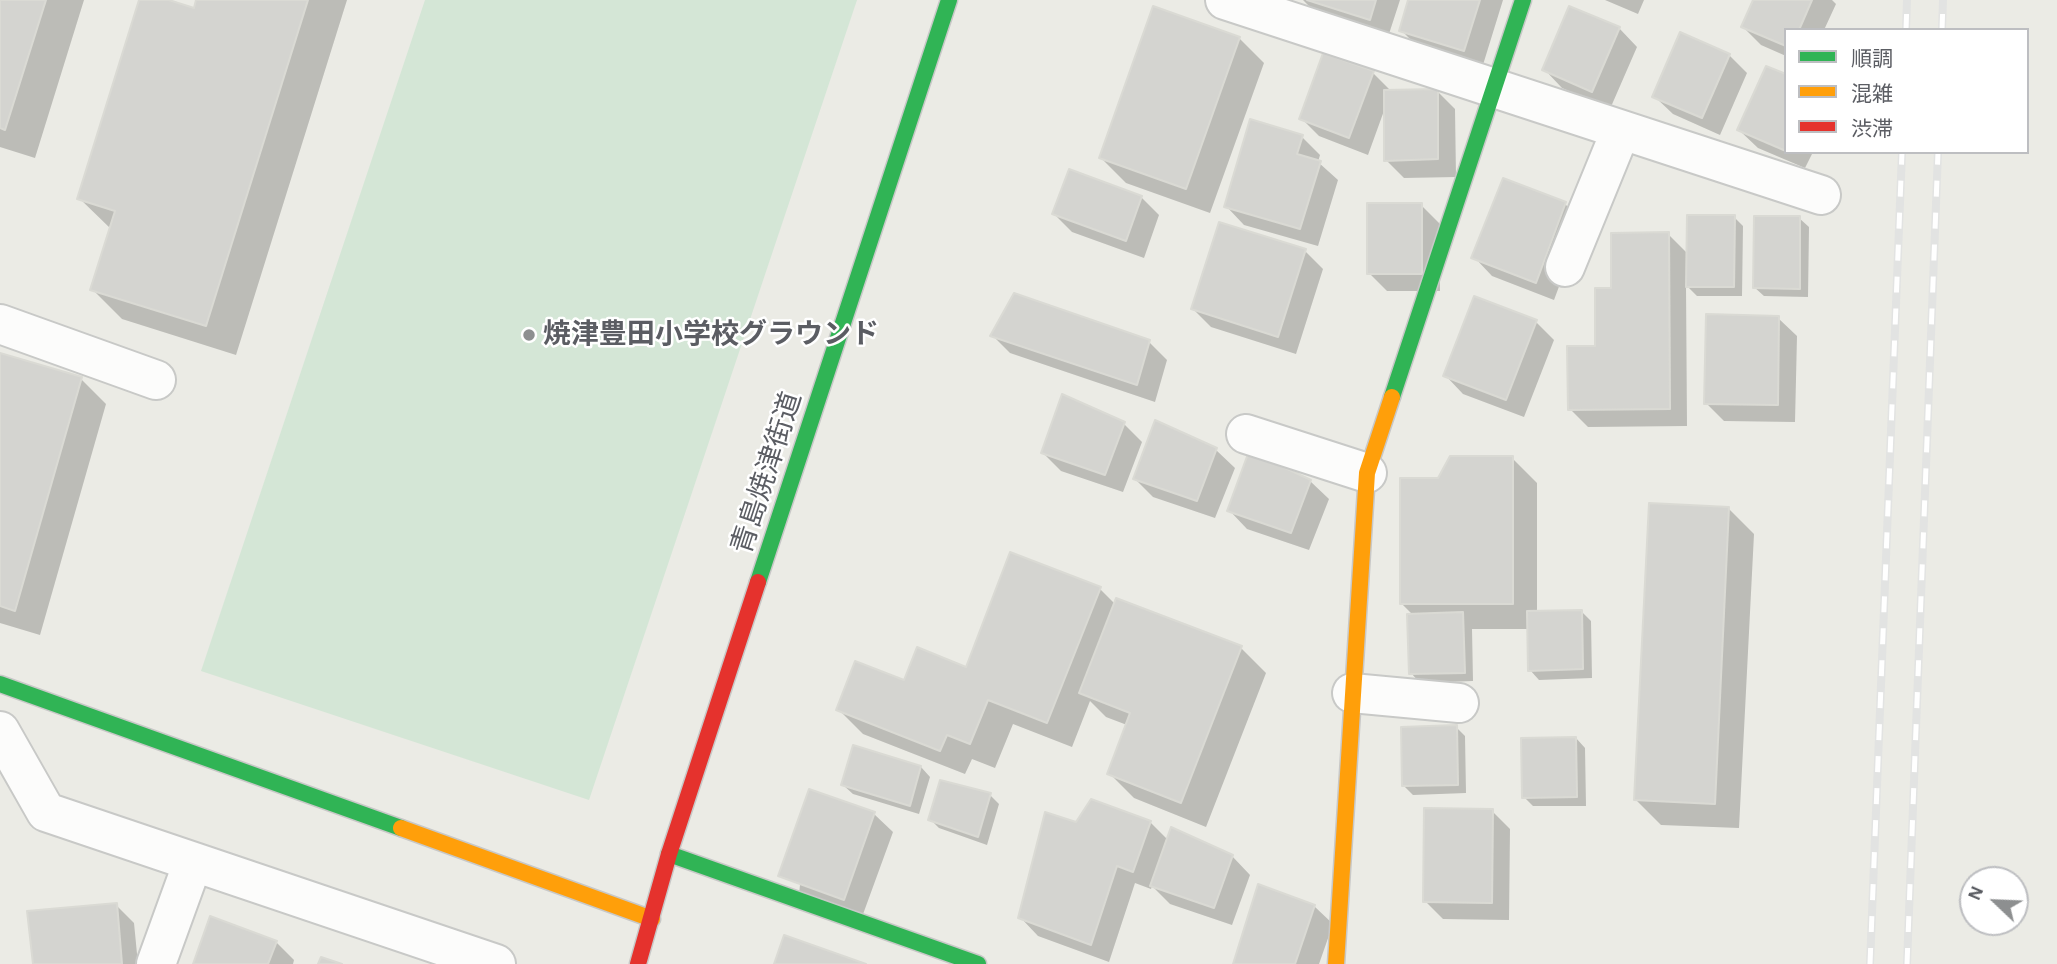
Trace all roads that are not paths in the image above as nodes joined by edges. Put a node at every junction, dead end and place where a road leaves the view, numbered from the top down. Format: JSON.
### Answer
{"nodes":[{"id":1,"x":949,"y":0,"type":"edge"},
{"id":2,"x":1225,"y":0,"type":"edge"},
{"id":3,"x":1523,"y":0,"type":"edge"},
{"id":4,"x":1493,"y":89,"type":"junction"},
{"id":5,"x":1621,"y":130,"type":"junction"},
{"id":6,"x":1821,"y":195,"type":"dead end"},
{"id":7,"x":1565,"y":267,"type":"dead end"},
{"id":8,"x":0,"y":324,"type":"edge"},
{"id":9,"x":156,"y":380,"type":"dead end"},
{"id":10,"x":1246,"y":434,"type":"dead end"},
{"id":11,"x":1367,"y":473,"type":"junction"},
{"id":12,"x":0,"y":684,"type":"edge"},
{"id":13,"x":1352,"y":693,"type":"junction"},
{"id":14,"x":1459,"y":703,"type":"dead end"},
{"id":15,"x":0,"y":731,"type":"edge"},
{"id":16,"x":669,"y":854,"type":"junction"},
{"id":17,"x":193,"y":862,"type":"junction"},
{"id":18,"x":652,"y":919,"type":"junction"},
{"id":19,"x":156,"y":964,"type":"edge"},
{"id":20,"x":496,"y":964,"type":"edge"},
{"id":21,"x":638,"y":964,"type":"edge"},
{"id":22,"x":978,"y":964,"type":"edge"},
{"id":23,"x":1336,"y":964,"type":"edge"}],
"edges":[{"from":1,"to":16,"type":"street","name":"青島焼津街道"},
{"from":2,"to":4,"type":"street"},
{"from":3,"to":4,"type":"street"},
{"from":4,"to":5,"type":"street"},
{"from":4,"to":11,"type":"street"},
{"from":5,"to":6,"type":"street"},
{"from":5,"to":7,"type":"street"},
{"from":8,"to":9,"type":"street"},
{"from":10,"to":11,"type":"street"},
{"from":11,"to":13,"type":"street"},
{"from":12,"to":18,"type":"street"},
{"from":13,"to":14,"type":"street"},
{"from":13,"to":23,"type":"street"},
{"from":15,"to":17,"type":"street"},
{"from":16,"to":18,"type":"street","name":"青島焼津街道"},
{"from":16,"to":22,"type":"street"},
{"from":17,"to":19,"type":"street"},
{"from":17,"to":20,"type":"street"},
{"from":18,"to":21,"type":"street","name":"青島焼津街道"}]}
